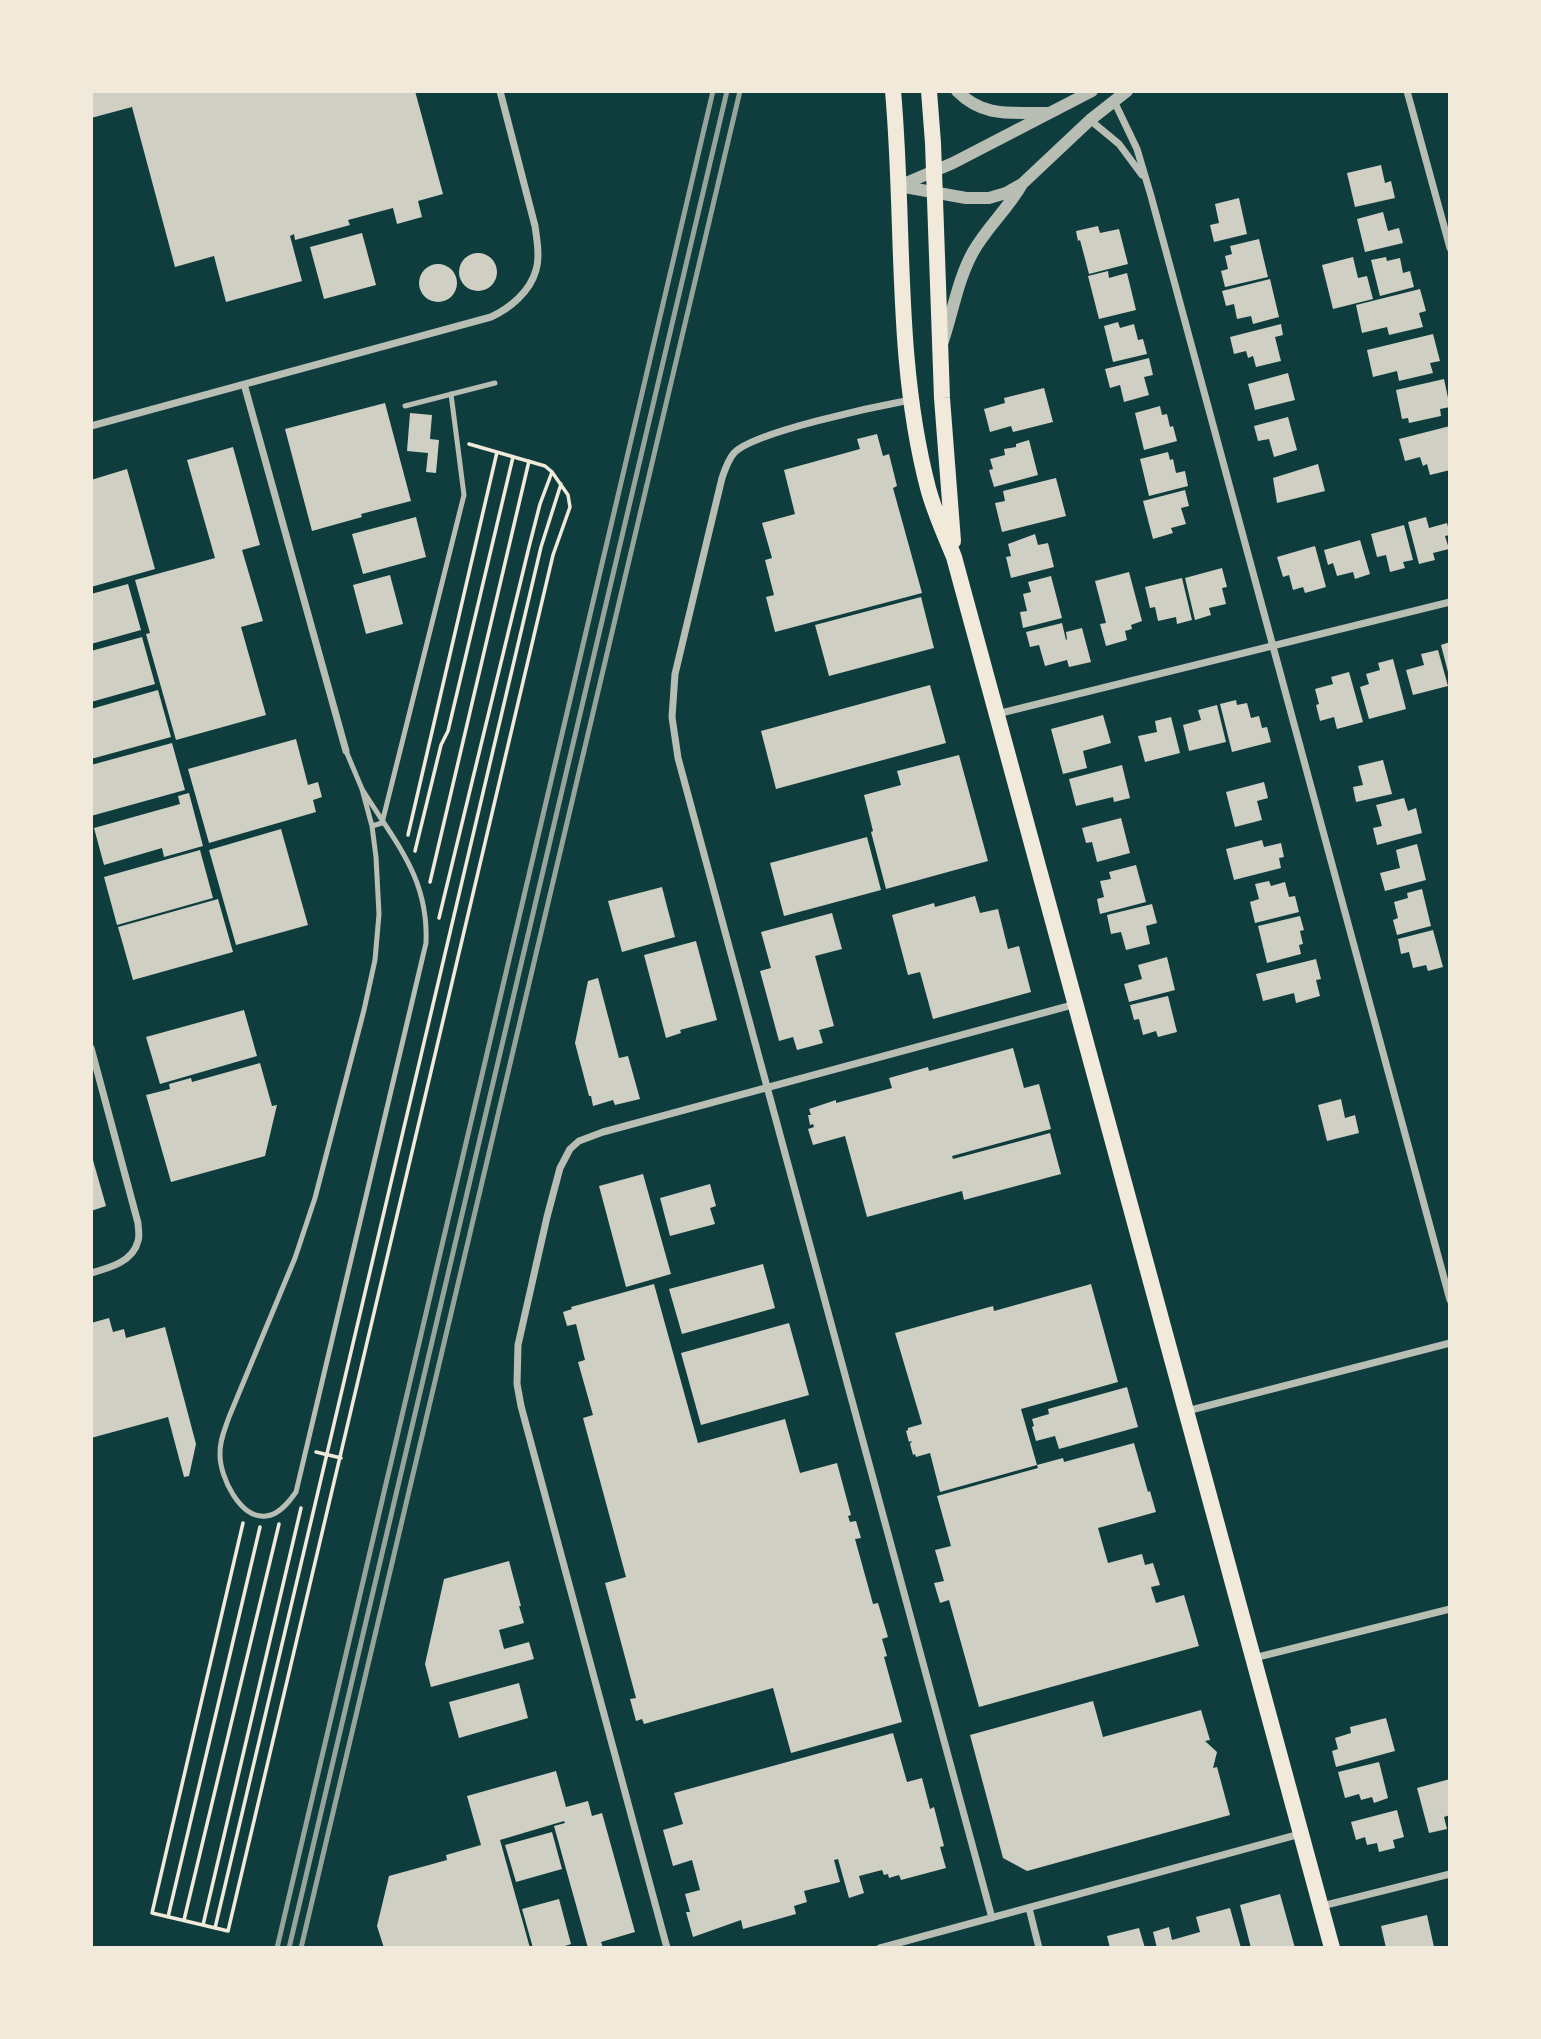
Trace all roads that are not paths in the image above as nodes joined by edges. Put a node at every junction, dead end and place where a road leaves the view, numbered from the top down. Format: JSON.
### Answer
{"nodes":[{"id":1,"x":500,"y":91,"type":"edge"},
{"id":2,"x":893,"y":91,"type":"edge"},
{"id":3,"x":929,"y":91,"type":"edge"},
{"id":4,"x":957,"y":91,"type":"edge"},
{"id":5,"x":1092,"y":91,"type":"edge"},
{"id":6,"x":1126,"y":91,"type":"edge"},
{"id":7,"x":1407,"y":91,"type":"edge"},
{"id":8,"x":1114,"y":101,"type":"junction"},
{"id":9,"x":1051,"y":113,"type":"junction"},
{"id":10,"x":1090,"y":120,"type":"junction"},
{"id":11,"x":933,"y":172,"type":"junction"},
{"id":12,"x":1146,"y":182,"type":"junction"},
{"id":13,"x":1022,"y":184,"type":"junction"},
{"id":14,"x":899,"y":186,"type":"junction"},
{"id":15,"x":934,"y":193,"type":"junction"},
{"id":16,"x":1450,"y":248,"type":"edge"},
{"id":17,"x":939,"y":351,"type":"junction"},
{"id":18,"x":495,"y":383,"type":"dead end"},
{"id":19,"x":244,"y":384,"type":"junction"},
{"id":20,"x":451,"y":394,"type":"junction"},
{"id":21,"x":911,"y":400,"type":"junction"},
{"id":22,"x":405,"y":406,"type":"dead end"},
{"id":23,"x":91,"y":426,"type":"edge"},
{"id":24,"x":954,"y":557,"type":"junction"},
{"id":25,"x":1450,"y":602,"type":"edge"},
{"id":26,"x":1273,"y":646,"type":"junction"},
{"id":27,"x":997,"y":714,"type":"junction"},
{"id":28,"x":346,"y":751,"type":"joint"},
{"id":29,"x":362,"y":789,"type":"junction"},
{"id":30,"x":382,"y":823,"type":"junction"},
{"id":31,"x":372,"y":826,"type":"junction"},
{"id":32,"x":1076,"y":1003,"type":"junction"},
{"id":33,"x":91,"y":1048,"type":"edge"},
{"id":34,"x":768,"y":1088,"type":"junction"},
{"id":35,"x":91,"y":1273,"type":"edge"},
{"id":36,"x":1450,"y":1300,"type":"edge"},
{"id":37,"x":1450,"y":1343,"type":"edge"},
{"id":38,"x":1187,"y":1411,"type":"junction"},
{"id":39,"x":1450,"y":1609,"type":"edge"},
{"id":40,"x":1253,"y":1658,"type":"junction"},
{"id":41,"x":1300,"y":1834,"type":"junction"},
{"id":42,"x":1450,"y":1874,"type":"edge"},
{"id":43,"x":1321,"y":1907,"type":"junction"},
{"id":44,"x":1029,"y":1908,"type":"junction"},
{"id":45,"x":992,"y":1918,"type":"junction"},
{"id":46,"x":667,"y":1948,"type":"edge"},
{"id":47,"x":880,"y":1948,"type":"edge"},
{"id":48,"x":1039,"y":1948,"type":"edge"},
{"id":49,"x":1332,"y":1948,"type":"edge"}],
"edges":[{"from":1,"to":19,"type":"street"},
{"from":2,"to":14,"type":"main road"},
{"from":3,"to":11,"type":"main road"},
{"from":4,"to":9,"type":"street"},
{"from":5,"to":9,"type":"street"},
{"from":6,"to":8,"type":"street"},
{"from":7,"to":16,"type":"street"},
{"from":8,"to":10,"type":"street"},
{"from":8,"to":12,"type":"street"},
{"from":9,"to":11,"type":"street"},
{"from":10,"to":12,"type":"street"},
{"from":10,"to":13,"type":"street"},
{"from":11,"to":14,"type":"street"},
{"from":11,"to":15,"type":"main road"},
{"from":12,"to":26,"type":"street"},
{"from":13,"to":15,"type":"street"},
{"from":13,"to":17,"type":"street"},
{"from":14,"to":15,"type":"street"},
{"from":14,"to":21,"type":"main road"},
{"from":15,"to":17,"type":"main road"},
{"from":17,"to":24,"type":"main road"},
{"from":18,"to":20,"type":"lane"},
{"from":19,"to":23,"type":"street"},
{"from":19,"to":28,"type":"street"},
{"from":20,"to":22,"type":"lane"},
{"from":20,"to":30,"type":"lane"},
{"from":21,"to":24,"type":"main road"},
{"from":21,"to":34,"type":"street"},
{"from":24,"to":27,"type":"main road"},
{"from":25,"to":26,"type":"street"},
{"from":26,"to":27,"type":"street"},
{"from":26,"to":36,"type":"street"},
{"from":27,"to":32,"type":"main road"},
{"from":28,"to":29,"type":"lane"},
{"from":29,"to":30,"type":"lane"},
{"from":29,"to":31,"type":"lane"},
{"from":30,"to":31,"type":"lane"},
{"from":30,"to":31,"type":"lane"},
{"from":32,"to":34,"type":"street"},
{"from":32,"to":38,"type":"main road"},
{"from":33,"to":35,"type":"street"},
{"from":34,"to":45,"type":"street"},
{"from":34,"to":46,"type":"street"},
{"from":37,"to":38,"type":"street"},
{"from":38,"to":40,"type":"main road"},
{"from":39,"to":40,"type":"street"},
{"from":40,"to":41,"type":"main road"},
{"from":41,"to":43,"type":"main road"},
{"from":41,"to":44,"type":"street"},
{"from":42,"to":43,"type":"street"},
{"from":43,"to":49,"type":"main road"},
{"from":44,"to":45,"type":"street"},
{"from":44,"to":48,"type":"street"},
{"from":45,"to":47,"type":"street"}]}
